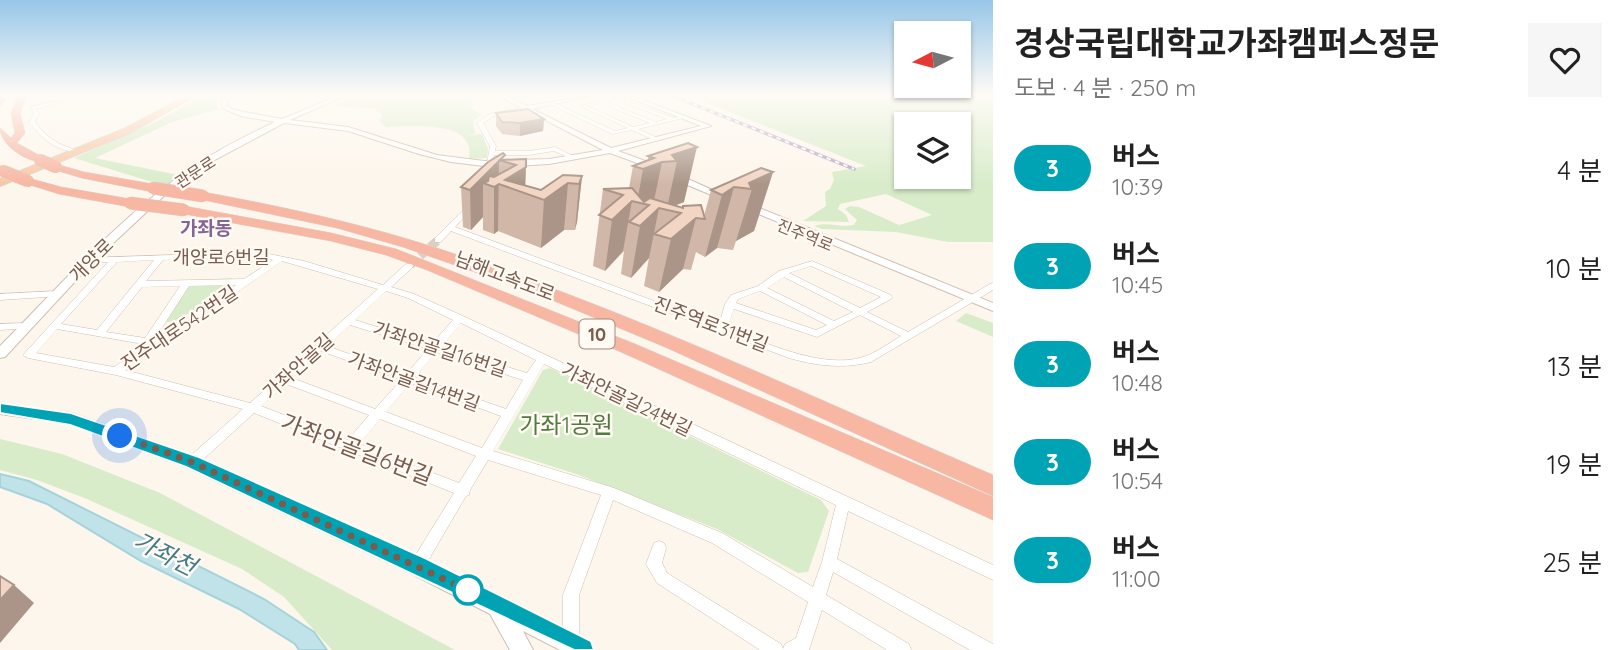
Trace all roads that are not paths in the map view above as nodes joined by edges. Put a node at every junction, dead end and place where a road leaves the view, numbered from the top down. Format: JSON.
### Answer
{"nodes":[{"id":1,"x":15,"y":124,"type":"edge"},
{"id":2,"x":34,"y":124,"type":"edge"},
{"id":3,"x":134,"y":124,"type":"edge"},
{"id":4,"x":139,"y":124,"type":"edge"},
{"id":5,"x":278,"y":124,"type":"edge"},
{"id":6,"x":317,"y":124,"type":"edge"},
{"id":7,"x":481,"y":124,"type":"edge"},
{"id":8,"x":558,"y":124,"type":"edge"},
{"id":9,"x":596,"y":124,"type":"edge"},
{"id":10,"x":623,"y":124,"type":"edge"},
{"id":11,"x":655,"y":124,"type":"edge"},
{"id":12,"x":704,"y":124,"type":"edge"},
{"id":13,"x":634,"y":129,"type":"junction"},
{"id":14,"x":0,"y":131,"type":"edge"},
{"id":15,"x":656,"y":139,"type":"junction"},
{"id":16,"x":11,"y":144,"type":"junction"},
{"id":17,"x":75,"y":151,"type":"junction"},
{"id":18,"x":613,"y":152,"type":"junction"},
{"id":19,"x":494,"y":153,"type":"junction"},
{"id":20,"x":574,"y":158,"type":"junction"},
{"id":21,"x":491,"y":165,"type":"junction"},
{"id":22,"x":1,"y":176,"type":"edge"},
{"id":23,"x":483,"y":182,"type":"edge"},
{"id":24,"x":156,"y":193,"type":"junction"},
{"id":25,"x":477,"y":194,"type":"edge"},
{"id":26,"x":451,"y":228,"type":"junction"},
{"id":27,"x":438,"y":240,"type":"tunnel mouth"},
{"id":28,"x":161,"y":257,"type":"junction"},
{"id":29,"x":281,"y":258,"type":"junction"},
{"id":30,"x":115,"y":259,"type":"junction"},
{"id":31,"x":92,"y":260,"type":"junction"},
{"id":32,"x":409,"y":266,"type":"tunnel mouth"},
{"id":33,"x":782,"y":273,"type":"junction"},
{"id":34,"x":187,"y":282,"type":"junction"},
{"id":35,"x":246,"y":282,"type":"junction"},
{"id":36,"x":140,"y":285,"type":"junction"},
{"id":37,"x":384,"y":288,"type":"junction"},
{"id":38,"x":761,"y":288,"type":"junction"},
{"id":39,"x":991,"y":289,"type":"edge"},
{"id":40,"x":58,"y":294,"type":"junction"},
{"id":41,"x":0,"y":297,"type":"edge"},
{"id":42,"x":968,"y":299,"type":"junction"},
{"id":43,"x":730,"y":304,"type":"junction"},
{"id":44,"x":993,"y":307,"type":"edge"},
{"id":45,"x":862,"y":311,"type":"junction"},
{"id":46,"x":993,"y":315,"type":"edge"},
{"id":47,"x":460,"y":318,"type":"junction"},
{"id":48,"x":349,"y":320,"type":"junction"},
{"id":49,"x":834,"y":325,"type":"junction"},
{"id":50,"x":27,"y":326,"type":"junction"},
{"id":51,"x":54,"y":326,"type":"junction"},
{"id":52,"x":0,"y":327,"type":"edge"},
{"id":53,"x":723,"y":328,"type":"junction"},
{"id":54,"x":100,"y":333,"type":"junction"},
{"id":55,"x":909,"y":336,"type":"junction"},
{"id":56,"x":151,"y":343,"type":"junction"},
{"id":57,"x":319,"y":347,"type":"junction"},
{"id":58,"x":435,"y":347,"type":"junction"},
{"id":59,"x":0,"y":354,"type":"edge"},
{"id":60,"x":542,"y":358,"type":"junction"},
{"id":61,"x":116,"y":371,"type":"junction"},
{"id":62,"x":530,"y":378,"type":"junction"},
{"id":63,"x":284,"y":379,"type":"junction"},
{"id":64,"x":407,"y":379,"type":"junction"},
{"id":65,"x":251,"y":407,"type":"junction"},
{"id":66,"x":0,"y":409,"type":"edge"},
{"id":67,"x":378,"y":413,"type":"junction"},
{"id":68,"x":509,"y":414,"type":"junction"},
{"id":69,"x":350,"y":446,"type":"junction"},
{"id":70,"x":485,"y":454,"type":"junction"},
{"id":71,"x":192,"y":462,"type":"junction"},
{"id":72,"x":993,"y":486,"type":"edge"},
{"id":73,"x":464,"y":491,"type":"junction"},
{"id":74,"x":609,"y":492,"type":"junction"},
{"id":75,"x":843,"y":502,"type":"junction"},
{"id":76,"x":993,"y":509,"type":"edge"},
{"id":77,"x":659,"y":548,"type":"dead end"},
{"id":78,"x":829,"y":562,"type":"junction"},
{"id":79,"x":417,"y":565,"type":"junction"},
{"id":80,"x":993,"y":573,"type":"edge"},
{"id":81,"x":818,"y":597,"type":"junction"},
{"id":82,"x":496,"y":604,"type":"junction"},
{"id":83,"x":575,"y":648,"type":"edge"},
{"id":84,"x":802,"y":648,"type":"edge"},
{"id":85,"x":522,"y":650,"type":"edge"},
{"id":86,"x":775,"y":650,"type":"edge"},
{"id":87,"x":903,"y":650,"type":"edge"},
{"id":88,"x":987,"y":650,"type":"edge"}],
"edges":[{"from":1,"to":16,"type":"highway"},
{"from":2,"to":17,"type":"street"},
{"from":3,"to":17,"type":"highway"},
{"from":4,"to":22,"type":"highway"},
{"from":5,"to":24,"type":"street","name":"관문로"},
{"from":6,"to":21,"type":"street"},
{"from":7,"to":19,"type":"street"},
{"from":8,"to":18,"type":"street","name":"진주역로"},
{"from":9,"to":13,"type":"street"},
{"from":10,"to":13,"type":"street"},
{"from":11,"to":13,"type":"street"},
{"from":12,"to":15,"type":"street"},
{"from":13,"to":15,"type":"street"},
{"from":14,"to":16,"type":"highway","name":"남해고속도로","number":"10"},
{"from":15,"to":18,"type":"street"},
{"from":16,"to":24,"type":"highway","name":"남해고속도로","number":"10","bridge":true},
{"from":17,"to":22,"type":"highway"},
{"from":18,"to":20,"type":"street"},
{"from":18,"to":42,"type":"street","name":"진주역로"},
{"from":19,"to":20,"type":"street"},
{"from":19,"to":21,"type":"street"},
{"from":20,"to":21,"type":"street"},
{"from":21,"to":23,"type":"street"},
{"from":22,"to":76,"type":"highway","name":"남해고속도로","number":"10","bridge":true},
{"from":24,"to":31,"type":"street","name":"개양로"},
{"from":24,"to":72,"type":"highway","name":"남해고속도로","number":"10","bridge":true},
{"from":25,"to":26,"type":"street"},
{"from":26,"to":27,"type":"street"},
{"from":26,"to":53,"type":"street","name":"진주역로31번길"},
{"from":28,"to":29,"type":"street","name":"개양로6번길"},
{"from":28,"to":30,"type":"street","name":"개양로6번길"},
{"from":28,"to":36,"type":"street","name":"개양로6번길"},
{"from":29,"to":35,"type":"street","name":"진주대로542번길"},
{"from":29,"to":37,"type":"street","name":"개양로6번길"},
{"from":30,"to":31,"type":"street","name":"개양로6번길"},
{"from":30,"to":51,"type":"street"},
{"from":31,"to":40,"type":"street","name":"개양로"},
{"from":32,"to":37,"type":"street","name":"가좌안골길"},
{"from":33,"to":38,"type":"street"},
{"from":33,"to":45,"type":"street"},
{"from":33,"to":45,"type":"street"},
{"from":34,"to":35,"type":"street","name":"진주대로542번길"},
{"from":34,"to":36,"type":"street","name":"진주대로542번길"},
{"from":34,"to":56,"type":"street","name":"진주대로542번길"},
{"from":35,"to":56,"type":"street","name":"진주대로542번길"},
{"from":36,"to":54,"type":"street","name":"개양로6번길"},
{"from":37,"to":47,"type":"street","name":"가좌안골길24번길"},
{"from":37,"to":48,"type":"street","name":"가좌안골길"},
{"from":38,"to":43,"type":"street"},
{"from":38,"to":49,"type":"street"},
{"from":39,"to":42,"type":"street","name":"진주역로31번길"},
{"from":40,"to":41,"type":"street"},
{"from":40,"to":50,"type":"street","name":"개양로"},
{"from":42,"to":44,"type":"street","name":"진주역로"},
{"from":42,"to":46,"type":"street","name":"진주역로"},
{"from":42,"to":55,"type":"street","name":"진주역로31번길"},
{"from":43,"to":49,"type":"street"},
{"from":43,"to":53,"type":"street"},
{"from":45,"to":49,"type":"street"},
{"from":45,"to":55,"type":"street"},
{"from":47,"to":58,"type":"street"},
{"from":47,"to":60,"type":"street","name":"가좌안골길24번길"},
{"from":48,"to":57,"type":"street","name":"가좌안골길"},
{"from":48,"to":58,"type":"street","name":"가좌안골길16번길"},
{"from":50,"to":52,"type":"street"},
{"from":50,"to":59,"type":"street","name":"개양로"},
{"from":51,"to":54,"type":"street"},
{"from":51,"to":61,"type":"street","name":"진주대로542번길"},
{"from":53,"to":55,"type":"street","name":"진주역로31번길"},
{"from":54,"to":56,"type":"street"},
{"from":56,"to":61,"type":"street","name":"진주대로542번길"},
{"from":57,"to":63,"type":"street","name":"가좌안골길"},
{"from":57,"to":64,"type":"street","name":"가좌안골길14번길"},
{"from":58,"to":62,"type":"street","name":"가좌안골길16번길"},
{"from":58,"to":64,"type":"street"},
{"from":60,"to":62,"type":"street"},
{"from":60,"to":75,"type":"street","name":"가좌안골길24번길"},
{"from":61,"to":65,"type":"street","name":"가좌안골길6번길"},
{"from":62,"to":68,"type":"street"},
{"from":63,"to":65,"type":"street","name":"가좌안골길"},
{"from":63,"to":67,"type":"street"},
{"from":64,"to":67,"type":"street"},
{"from":64,"to":68,"type":"street","name":"가좌안골길14번길"},
{"from":65,"to":69,"type":"street","name":"가좌안골길6번길"},
{"from":65,"to":71,"type":"street","name":"가좌안골길"},
{"from":66,"to":71,"type":"street"},
{"from":67,"to":69,"type":"street"},
{"from":67,"to":70,"type":"street"},
{"from":68,"to":70,"type":"street"},
{"from":69,"to":73,"type":"street","name":"가좌안골길6번길"},
{"from":70,"to":73,"type":"street"},
{"from":70,"to":74,"type":"street"},
{"from":71,"to":79,"type":"street"},
{"from":73,"to":79,"type":"street"},
{"from":74,"to":81,"type":"street"},
{"from":74,"to":83,"type":"street"},
{"from":75,"to":78,"type":"street"},
{"from":75,"to":80,"type":"street","name":"가좌안골길24번길"},
{"from":77,"to":86,"type":"street"},
{"from":78,"to":81,"type":"street"},
{"from":78,"to":88,"type":"street"},
{"from":79,"to":82,"type":"street"},
{"from":81,"to":84,"type":"street"},
{"from":81,"to":87,"type":"street"},
{"from":82,"to":83,"type":"street"},
{"from":82,"to":85,"type":"street"}]}
